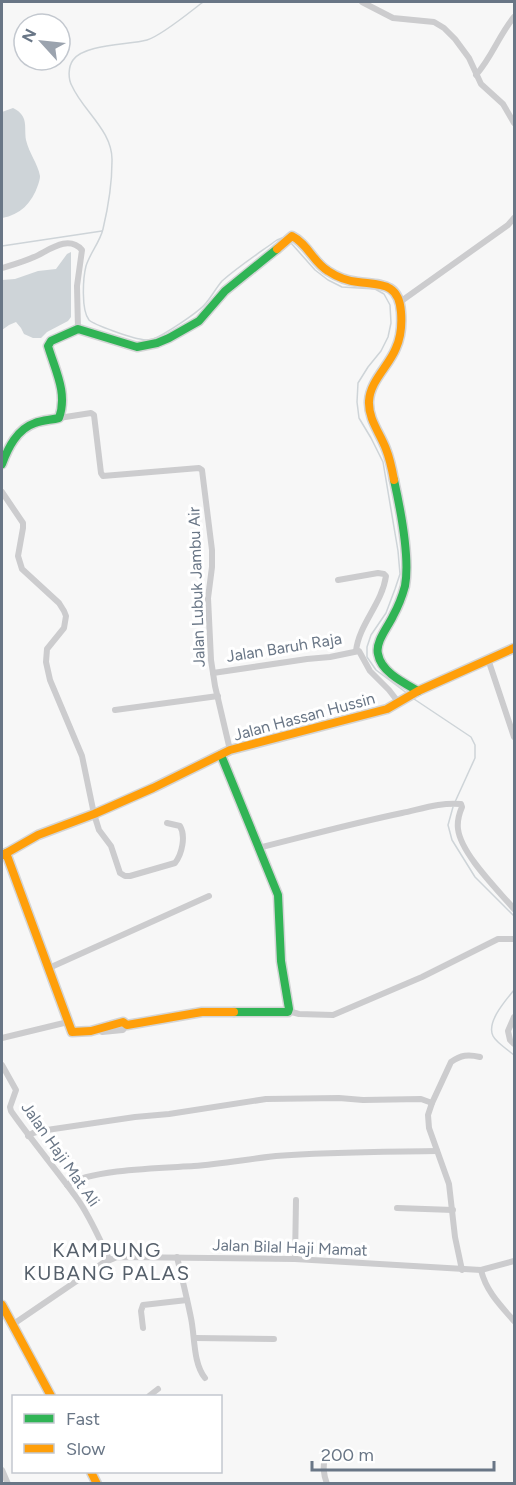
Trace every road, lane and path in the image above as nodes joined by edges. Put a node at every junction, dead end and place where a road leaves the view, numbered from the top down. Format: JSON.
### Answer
{"nodes":[{"id":1,"x":362,"y":2,"type":"edge"},
{"id":2,"x":514,"y":17,"type":"edge"},
{"id":3,"x":476,"y":75,"type":"junction"},
{"id":4,"x":514,"y":123,"type":"edge"},
{"id":5,"x":514,"y":218,"type":"edge"},
{"id":6,"x":2,"y":268,"type":"edge"},
{"id":7,"x":400,"y":302,"type":"junction"},
{"id":8,"x":78,"y":329,"type":"junction"},
{"id":9,"x":58,"y":418,"type":"junction"},
{"id":10,"x":2,"y":464,"type":"edge"},
{"id":11,"x":2,"y":492,"type":"edge"},
{"id":12,"x":338,"y":580,"type":"dead end"},
{"id":13,"x":514,"y":648,"type":"edge"},
{"id":14,"x":358,"y":651,"type":"junction"},
{"id":15,"x":488,"y":659,"type":"junction"},
{"id":16,"x":213,"y":673,"type":"junction"},
{"id":17,"x":417,"y":692,"type":"junction"},
{"id":18,"x":218,"y":696,"type":"junction"},
{"id":19,"x":403,"y":701,"type":"junction"},
{"id":20,"x":115,"y":710,"type":"dead end"},
{"id":21,"x":514,"y":737,"type":"edge"},
{"id":22,"x":230,"y":750,"type":"junction"},
{"id":23,"x":221,"y":755,"type":"junction"},
{"id":24,"x":94,"y":813,"type":"junction"},
{"id":25,"x":167,"y":823,"type":"dead end"},
{"id":26,"x":258,"y":848,"type":"junction"},
{"id":27,"x":4,"y":854,"type":"edge"},
{"id":28,"x":209,"y":896,"type":"dead end"},
{"id":29,"x":514,"y":909,"type":"edge"},
{"id":30,"x":514,"y":939,"type":"edge"},
{"id":31,"x":49,"y":968,"type":"junction"},
{"id":32,"x":288,"y":1011,"type":"junction"},
{"id":33,"x":514,"y":1017,"type":"edge"},
{"id":34,"x":68,"y":1022,"type":"junction"},
{"id":35,"x":2,"y":1038,"type":"edge"},
{"id":36,"x":514,"y":1044,"type":"edge"},
{"id":37,"x":480,"y":1057,"type":"dead end"},
{"id":38,"x":2,"y":1065,"type":"edge"},
{"id":39,"x":432,"y":1103,"type":"junction"},
{"id":40,"x":28,"y":1136,"type":"junction"},
{"id":41,"x":437,"y":1151,"type":"junction"},
{"id":42,"x":67,"y":1185,"type":"junction"},
{"id":43,"x":296,"y":1200,"type":"dead end"},
{"id":44,"x":397,"y":1208,"type":"dead end"},
{"id":45,"x":453,"y":1210,"type":"junction"},
{"id":46,"x":177,"y":1257,"type":"junction"},
{"id":47,"x":109,"y":1259,"type":"junction"},
{"id":48,"x":295,"y":1259,"type":"junction"},
{"id":49,"x":514,"y":1261,"type":"edge"},
{"id":50,"x":462,"y":1270,"type":"junction"},
{"id":51,"x":481,"y":1270,"type":"junction"},
{"id":52,"x":187,"y":1300,"type":"junction"},
{"id":53,"x":2,"y":1305,"type":"edge"},
{"id":54,"x":514,"y":1322,"type":"edge"},
{"id":55,"x":12,"y":1325,"type":"junction"},
{"id":56,"x":143,"y":1328,"type":"dead end"},
{"id":57,"x":195,"y":1338,"type":"junction"},
{"id":58,"x":274,"y":1339,"type":"dead end"},
{"id":59,"x":205,"y":1378,"type":"dead end"},
{"id":60,"x":158,"y":1389,"type":"dead end"},
{"id":61,"x":50,"y":1395,"type":"edge"},
{"id":62,"x":149,"y":1395,"type":"edge"},
{"id":63,"x":325,"y":1456,"type":"dead end"},
{"id":64,"x":2,"y":1470,"type":"edge"},
{"id":65,"x":8,"y":1484,"type":"edge"},
{"id":66,"x":327,"y":1484,"type":"edge"}],
"edges":[{"from":1,"to":3,"type":"street"},
{"from":2,"to":3,"type":"street"},
{"from":3,"to":4,"type":"street"},
{"from":5,"to":7,"type":"street"},
{"from":6,"to":8,"type":"street"},
{"from":7,"to":8,"type":"street"},
{"from":7,"to":17,"type":"street"},
{"from":8,"to":9,"type":"street"},
{"from":9,"to":10,"type":"street"},
{"from":9,"to":16,"type":"street","name":"Jalan Lubuk Jambu Air"},
{"from":11,"to":24,"type":"street"},
{"from":12,"to":14,"type":"street"},
{"from":13,"to":15,"type":"street","name":"Jalan Hassan Hussin"},
{"from":14,"to":16,"type":"street","name":"Jalan Baruh Raja"},
{"from":14,"to":19,"type":"street"},
{"from":15,"to":17,"type":"street","name":"Jalan Hassan Hussin"},
{"from":15,"to":21,"type":"street"},
{"from":16,"to":18,"type":"street","name":"Jalan Lubuk Jambu Air"},
{"from":17,"to":19,"type":"street","name":"Jalan Hassan Hussin"},
{"from":18,"to":20,"type":"street"},
{"from":18,"to":22,"type":"street","name":"Jalan Lubuk Jambu Air"},
{"from":19,"to":22,"type":"street","name":"Jalan Hassan Hussin"},
{"from":22,"to":23,"type":"street","name":"Jalan Hassan Hussin"},
{"from":23,"to":24,"type":"street","name":"Jalan Hassan Hussin"},
{"from":23,"to":26,"type":"street"},
{"from":24,"to":25,"type":"street"},
{"from":24,"to":27,"type":"street","name":"Jalan Hassan Hussin"},
{"from":26,"to":29,"type":"street"},
{"from":26,"to":32,"type":"street"},
{"from":27,"to":31,"type":"street"},
{"from":28,"to":31,"type":"street"},
{"from":30,"to":32,"type":"street"},
{"from":31,"to":34,"type":"street"},
{"from":32,"to":34,"type":"street"},
{"from":33,"to":36,"type":"street"},
{"from":34,"to":35,"type":"street"},
{"from":37,"to":39,"type":"street"},
{"from":38,"to":40,"type":"street","name":"Jalan Haji Mat Ali"},
{"from":39,"to":40,"type":"street"},
{"from":39,"to":41,"type":"street"},
{"from":40,"to":42,"type":"street","name":"Jalan Haji Mat Ali"},
{"from":41,"to":42,"type":"street"},
{"from":41,"to":45,"type":"street"},
{"from":42,"to":47,"type":"street","name":"Jalan Haji Mat Ali"},
{"from":43,"to":48,"type":"street"},
{"from":44,"to":45,"type":"street"},
{"from":45,"to":50,"type":"street"},
{"from":46,"to":47,"type":"street","name":"Jalan Bilal Haji Mamat"},
{"from":46,"to":48,"type":"street","name":"Jalan Bilal Haji Mamat"},
{"from":46,"to":52,"type":"street"},
{"from":47,"to":55,"type":"street","name":"Jalan Bilal Haji Mamat"},
{"from":48,"to":50,"type":"street","name":"Jalan Bilal Haji Mamat"},
{"from":49,"to":51,"type":"street","name":"Jalan Bilal Haji Mamat"},
{"from":50,"to":51,"type":"street","name":"Jalan Bilal Haji Mamat"},
{"from":51,"to":54,"type":"street"},
{"from":52,"to":56,"type":"street"},
{"from":52,"to":57,"type":"street"},
{"from":53,"to":55,"type":"street"},
{"from":55,"to":61,"type":"street"},
{"from":57,"to":58,"type":"street"},
{"from":57,"to":59,"type":"street"},
{"from":60,"to":62,"type":"street"},
{"from":63,"to":66,"type":"street"},
{"from":64,"to":65,"type":"street"}]}
